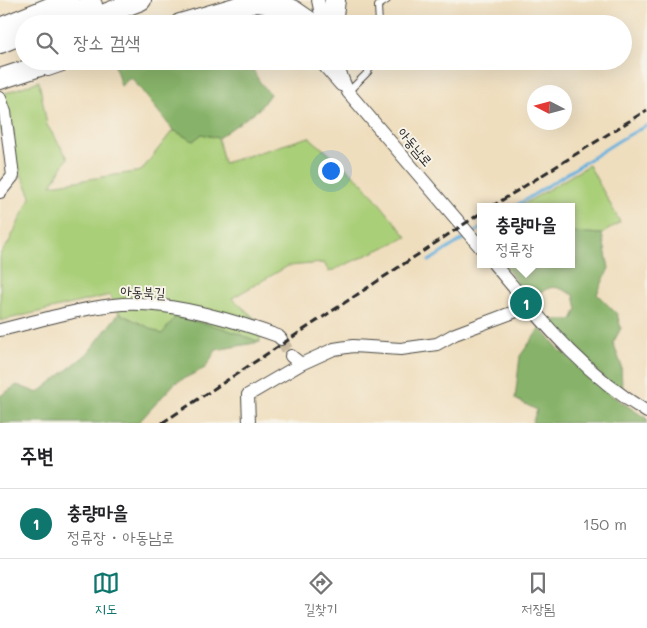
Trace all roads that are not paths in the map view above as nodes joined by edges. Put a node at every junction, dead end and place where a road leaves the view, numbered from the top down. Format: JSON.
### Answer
{"nodes":[{"id":1,"x":69,"y":0,"type":"edge"},
{"id":2,"x":106,"y":0,"type":"edge"},
{"id":3,"x":141,"y":0,"type":"edge"},
{"id":4,"x":318,"y":0,"type":"edge"},
{"id":5,"x":335,"y":0,"type":"edge"},
{"id":6,"x":387,"y":0,"type":"edge"},
{"id":7,"x":257,"y":1,"type":"edge"},
{"id":8,"x":32,"y":15,"type":"edge"},
{"id":9,"x":70,"y":15,"type":"edge"},
{"id":10,"x":102,"y":15,"type":"edge"},
{"id":11,"x":210,"y":15,"type":"edge"},
{"id":12,"x":300,"y":15,"type":"edge"},
{"id":13,"x":321,"y":15,"type":"edge"},
{"id":14,"x":333,"y":15,"type":"edge"},
{"id":15,"x":378,"y":15,"type":"edge"},
{"id":16,"x":15,"y":22,"type":"edge"},
{"id":17,"x":0,"y":28,"type":"edge"},
{"id":18,"x":15,"y":37,"type":"edge"},
{"id":19,"x":0,"y":43,"type":"edge"},
{"id":20,"x":15,"y":48,"type":"edge"},
{"id":21,"x":0,"y":54,"type":"edge"},
{"id":22,"x":28,"y":70,"type":"edge"},
{"id":23,"x":46,"y":70,"type":"edge"},
{"id":24,"x":328,"y":70,"type":"edge"},
{"id":25,"x":339,"y":70,"type":"edge"},
{"id":26,"x":369,"y":70,"type":"edge"},
{"id":27,"x":0,"y":79,"type":"edge"},
{"id":28,"x":0,"y":85,"type":"edge"},
{"id":29,"x":348,"y":92,"type":"junction"},
{"id":30,"x":0,"y":98,"type":"edge"},
{"id":31,"x":0,"y":192,"type":"edge"},
{"id":32,"x":477,"y":243,"type":"edge"},
{"id":33,"x":497,"y":268,"type":"edge"},
{"id":34,"x":530,"y":306,"type":"junction"},
{"id":35,"x":0,"y":330,"type":"edge"},
{"id":36,"x":281,"y":339,"type":"tunnel mouth"},
{"id":37,"x":647,"y":412,"type":"edge"},
{"id":38,"x":249,"y":423,"type":"edge"}],
"edges":[{"from":1,"to":8,"type":"highway"},
{"from":2,"to":9,"type":"highway"},
{"from":3,"to":10,"type":"highway"},
{"from":4,"to":13,"type":"street"},
{"from":5,"to":14,"type":"highway"},
{"from":6,"to":15,"type":"lane"},
{"from":7,"to":11,"type":"highway"},
{"from":7,"to":12,"type":"highway"},
{"from":16,"to":17,"type":"highway"},
{"from":18,"to":19,"type":"highway"},
{"from":20,"to":21,"type":"highway"},
{"from":22,"to":27,"type":"highway"},
{"from":23,"to":28,"type":"street"},
{"from":24,"to":29,"type":"street"},
{"from":25,"to":29,"type":"street","name":"아동남로"},
{"from":26,"to":29,"type":"lane"},
{"from":29,"to":32,"type":"street","name":"아동남로"},
{"from":30,"to":31,"type":"street"},
{"from":33,"to":34,"type":"street"},
{"from":34,"to":37,"type":"street"},
{"from":34,"to":38,"type":"street"},
{"from":35,"to":36,"type":"street","name":"아동북길"}]}
